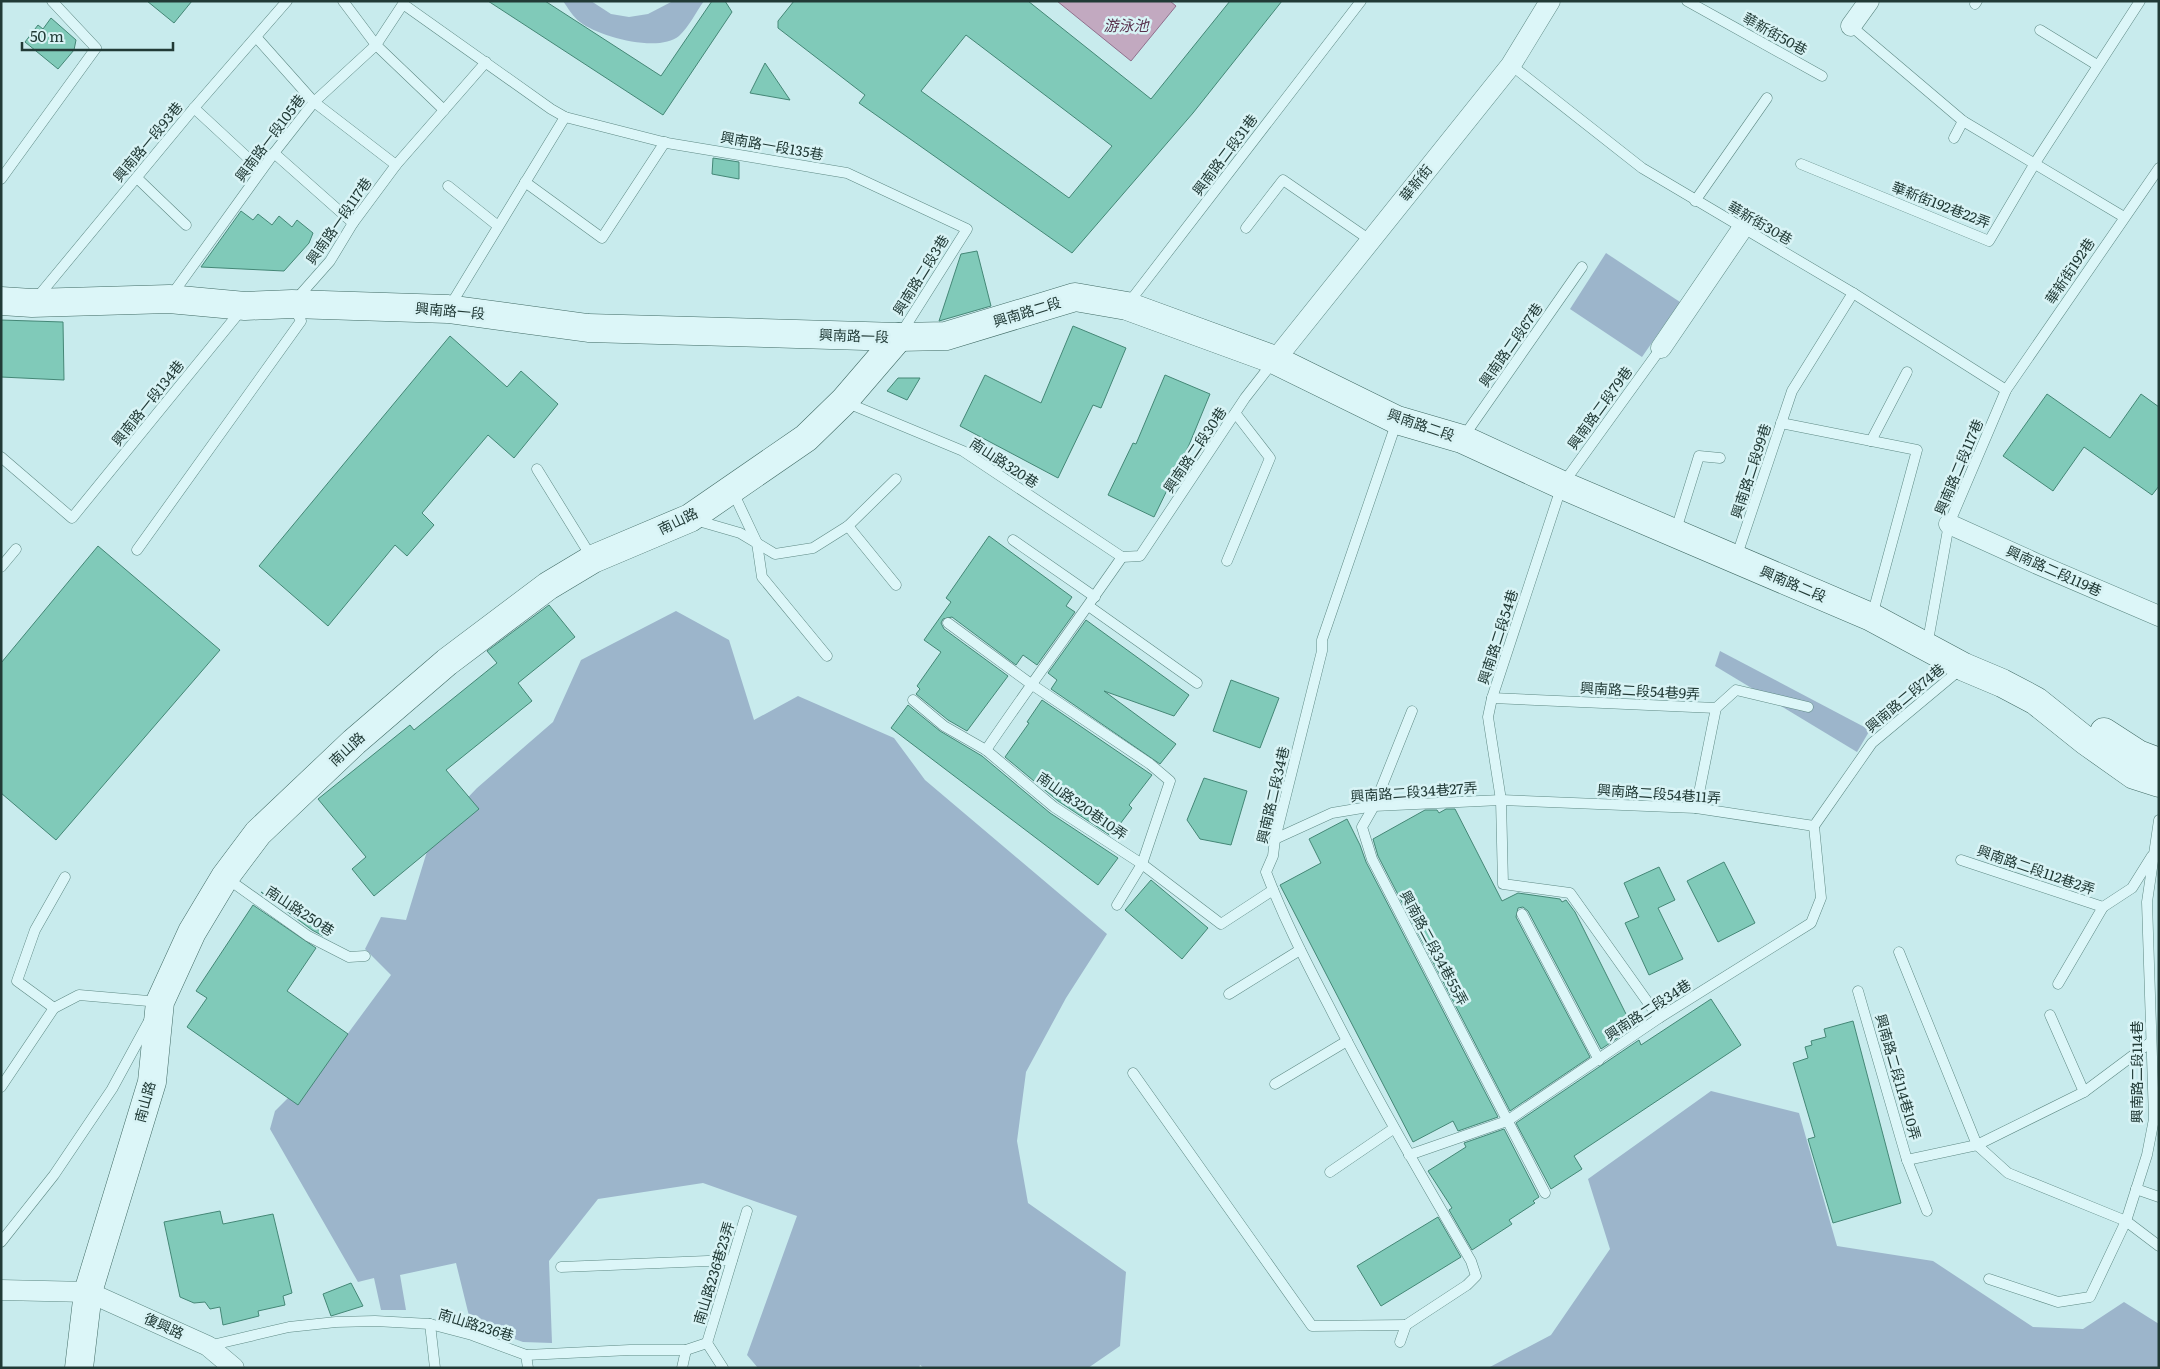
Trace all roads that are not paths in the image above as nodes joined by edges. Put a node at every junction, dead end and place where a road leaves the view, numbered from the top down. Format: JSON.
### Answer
{"nodes":[{"id":1,"x":52,"y":1,"type":"edge"},
{"id":2,"x":287,"y":1,"type":"edge"},
{"id":3,"x":343,"y":1,"type":"edge"},
{"id":4,"x":1361,"y":1,"type":"edge"},
{"id":5,"x":1550,"y":1,"type":"edge"},
{"id":6,"x":1688,"y":1,"type":"edge"},
{"id":7,"x":1869,"y":1,"type":"edge"},
{"id":8,"x":2140,"y":1,"type":"edge"},
{"id":9,"x":403,"y":4,"type":"joint"},
{"id":10,"x":1851,"y":26,"type":"joint"},
{"id":11,"x":2040,"y":30,"type":"dead end"},
{"id":12,"x":257,"y":38,"type":"junction"},
{"id":13,"x":376,"y":45,"type":"junction"},
{"id":14,"x":486,"y":62,"type":"junction"},
{"id":15,"x":1511,"y":65,"type":"junction"},
{"id":16,"x":2098,"y":65,"type":"junction"},
{"id":17,"x":1822,"y":76,"type":"dead end"},
{"id":18,"x":1767,"y":98,"type":"dead end"},
{"id":19,"x":314,"y":102,"type":"junction"},
{"id":20,"x":194,"y":108,"type":"junction"},
{"id":21,"x":444,"y":110,"type":"junction"},
{"id":22,"x":565,"y":117,"type":"junction"},
{"id":23,"x":1963,"y":121,"type":"junction"},
{"id":24,"x":1954,"y":138,"type":"dead end"},
{"id":25,"x":665,"y":142,"type":"junction"},
{"id":26,"x":274,"y":153,"type":"junction"},
{"id":27,"x":2035,"y":163,"type":"junction"},
{"id":28,"x":1801,"y":164,"type":"dead end"},
{"id":29,"x":396,"y":165,"type":"junction"},
{"id":30,"x":2159,"y":168,"type":"edge"},
{"id":31,"x":261,"y":170,"type":"junction"},
{"id":32,"x":137,"y":178,"type":"junction"},
{"id":33,"x":1,"y":179,"type":"edge"},
{"id":34,"x":525,"y":182,"type":"junction"},
{"id":35,"x":448,"y":186,"type":"dead end"},
{"id":36,"x":1695,"y":201,"type":"junction"},
{"id":37,"x":2124,"y":217,"type":"junction"},
{"id":38,"x":353,"y":223,"type":"junction"},
{"id":39,"x":186,"y":225,"type":"dead end"},
{"id":40,"x":498,"y":226,"type":"junction"},
{"id":41,"x":1246,"y":228,"type":"dead end"},
{"id":42,"x":967,"y":229,"type":"joint"},
{"id":43,"x":1742,"y":229,"type":"junction"},
{"id":44,"x":1370,"y":240,"type":"junction"},
{"id":45,"x":1582,"y":267,"type":"dead end"},
{"id":46,"x":1853,"y":293,"type":"junction"},
{"id":47,"x":169,"y":299,"type":"junction"},
{"id":48,"x":1,"y":301,"type":"edge"},
{"id":49,"x":32,"y":303,"type":"junction"},
{"id":50,"x":292,"y":304,"type":"junction"},
{"id":51,"x":245,"y":306,"type":"junction"},
{"id":52,"x":1127,"y":306,"type":"junction"},
{"id":53,"x":448,"y":309,"type":"junction"},
{"id":54,"x":899,"y":337,"type":"junction"},
{"id":55,"x":1661,"y":348,"type":"joint"},
{"id":56,"x":1275,"y":360,"type":"junction"},
{"id":57,"x":1907,"y":372,"type":"dead end"},
{"id":58,"x":2006,"y":390,"type":"junction"},
{"id":59,"x":844,"y":401,"type":"junction"},
{"id":60,"x":1236,"y":414,"type":"junction"},
{"id":61,"x":1397,"y":420,"type":"junction"},
{"id":62,"x":1782,"y":423,"type":"junction"},
{"id":63,"x":1462,"y":439,"type":"junction"},
{"id":64,"x":1871,"y":441,"type":"junction"},
{"id":65,"x":1,"y":457,"type":"edge"},
{"id":66,"x":1720,"y":458,"type":"dead end"},
{"id":67,"x":537,"y":469,"type":"dead end"},
{"id":68,"x":896,"y":479,"type":"dead end"},
{"id":69,"x":1562,"y":485,"type":"junction"},
{"id":70,"x":732,"y":489,"type":"junction"},
{"id":71,"x":690,"y":518,"type":"junction"},
{"id":72,"x":1950,"y":524,"type":"junction"},
{"id":73,"x":848,"y":526,"type":"junction"},
{"id":74,"x":1675,"y":534,"type":"junction"},
{"id":75,"x":1013,"y":540,"type":"dead end"},
{"id":76,"x":757,"y":543,"type":"junction"},
{"id":77,"x":16,"y":549,"type":"dead end"},
{"id":78,"x":137,"y":550,"type":"dead end"},
{"id":79,"x":1122,"y":557,"type":"junction"},
{"id":80,"x":593,"y":559,"type":"junction"},
{"id":81,"x":1736,"y":559,"type":"junction"},
{"id":82,"x":1227,"y":561,"type":"dead end"},
{"id":83,"x":1,"y":567,"type":"edge"},
{"id":84,"x":896,"y":585,"type":"dead end"},
{"id":85,"x":1095,"y":597,"type":"junction"},
{"id":86,"x":1090,"y":607,"type":"junction"},
{"id":87,"x":2159,"y":616,"type":"edge"},
{"id":88,"x":1871,"y":618,"type":"junction"},
{"id":89,"x":948,"y":623,"type":"dead end"},
{"id":90,"x":1927,"y":646,"type":"junction"},
{"id":91,"x":827,"y":656,"type":"dead end"},
{"id":92,"x":1964,"y":667,"type":"junction"},
{"id":93,"x":1031,"y":684,"type":"junction"},
{"id":94,"x":1197,"y":684,"type":"dead end"},
{"id":95,"x":1492,"y":698,"type":"junction"},
{"id":96,"x":913,"y":700,"type":"dead end"},
{"id":97,"x":1716,"y":708,"type":"junction"},
{"id":98,"x":1808,"y":708,"type":"dead end"},
{"id":99,"x":1412,"y":711,"type":"dead end"},
{"id":100,"x":986,"y":750,"type":"junction"},
{"id":101,"x":2159,"y":762,"type":"edge"},
{"id":102,"x":2159,"y":784,"type":"edge"},
{"id":103,"x":1501,"y":800,"type":"junction"},
{"id":104,"x":1374,"y":806,"type":"junction"},
{"id":105,"x":1696,"y":808,"type":"junction"},
{"id":106,"x":2159,"y":820,"type":"edge"},
{"id":107,"x":1814,"y":826,"type":"junction"},
{"id":108,"x":1275,"y":839,"type":"junction"},
{"id":109,"x":2154,"y":853,"type":"junction"},
{"id":110,"x":1961,"y":860,"type":"dead end"},
{"id":111,"x":1142,"y":864,"type":"junction"},
{"id":112,"x":65,"y":877,"type":"dead end"},
{"id":113,"x":225,"y":877,"type":"junction"},
{"id":114,"x":1273,"y":890,"type":"junction"},
{"id":115,"x":1117,"y":905,"type":"dead end"},
{"id":116,"x":2103,"y":907,"type":"junction"},
{"id":117,"x":2148,"y":911,"type":"junction"},
{"id":118,"x":2159,"y":912,"type":"edge"},
{"id":119,"x":1522,"y":914,"type":"dead end"},
{"id":120,"x":1300,"y":950,"type":"junction"},
{"id":121,"x":1899,"y":952,"type":"dead end"},
{"id":122,"x":365,"y":956,"type":"dead end"},
{"id":123,"x":2058,"y":984,"type":"dead end"},
{"id":124,"x":1858,"y":991,"type":"dead end"},
{"id":125,"x":1229,"y":994,"type":"dead end"},
{"id":126,"x":160,"y":1002,"type":"junction"},
{"id":127,"x":54,"y":1008,"type":"junction"},
{"id":128,"x":2050,"y":1015,"type":"dead end"},
{"id":129,"x":1659,"y":1018,"type":"junction"},
{"id":130,"x":1346,"y":1041,"type":"junction"},
{"id":131,"x":2151,"y":1042,"type":"junction"},
{"id":132,"x":1598,"y":1060,"type":"junction"},
{"id":133,"x":1133,"y":1073,"type":"dead end"},
{"id":134,"x":1275,"y":1084,"type":"dead end"},
{"id":135,"x":1,"y":1087,"type":"edge"},
{"id":136,"x":2084,"y":1092,"type":"junction"},
{"id":137,"x":2156,"y":1120,"type":"edge"},
{"id":138,"x":1507,"y":1121,"type":"junction"},
{"id":139,"x":1393,"y":1129,"type":"junction"},
{"id":140,"x":1977,"y":1145,"type":"junction"},
{"id":141,"x":1409,"y":1155,"type":"junction"},
{"id":142,"x":1907,"y":1160,"type":"junction"},
{"id":143,"x":1330,"y":1172,"type":"dead end"},
{"id":144,"x":2136,"y":1189,"type":"junction"},
{"id":145,"x":1545,"y":1192,"type":"dead end"},
{"id":146,"x":2159,"y":1197,"type":"edge"},
{"id":147,"x":747,"y":1211,"type":"dead end"},
{"id":148,"x":1927,"y":1211,"type":"dead end"},
{"id":149,"x":2126,"y":1221,"type":"junction"},
{"id":150,"x":1,"y":1242,"type":"edge"},
{"id":151,"x":2159,"y":1246,"type":"edge"},
{"id":152,"x":732,"y":1260,"type":"junction"},
{"id":153,"x":561,"y":1267,"type":"dead end"},
{"id":154,"x":1989,"y":1278,"type":"dead end"},
{"id":155,"x":1,"y":1290,"type":"edge"},
{"id":156,"x":88,"y":1292,"type":"junction"},
{"id":157,"x":430,"y":1324,"type":"junction"},
{"id":158,"x":1406,"y":1325,"type":"junction"},
{"id":159,"x":1400,"y":1342,"type":"dead end"},
{"id":160,"x":707,"y":1343,"type":"junction"},
{"id":161,"x":208,"y":1346,"type":"junction"},
{"id":162,"x":686,"y":1350,"type":"junction"},
{"id":163,"x":526,"y":1355,"type":"junction"},
{"id":164,"x":79,"y":1368,"type":"edge"},
{"id":165,"x":234,"y":1368,"type":"edge"},
{"id":166,"x":435,"y":1368,"type":"edge"},
{"id":167,"x":528,"y":1368,"type":"edge"},
{"id":168,"x":682,"y":1368,"type":"edge"},
{"id":169,"x":723,"y":1368,"type":"edge"}],
"edges":[{"from":1,"to":33,"type":"lane"},
{"from":2,"to":12,"type":"lane","name":"興南路一段93巷"},
{"from":3,"to":13,"type":"lane"},
{"from":4,"to":52,"type":"lane","name":"興南路二段31巷"},
{"from":5,"to":15,"type":"street","name":"華新街"},
{"from":6,"to":17,"type":"lane","name":"華新街50巷"},
{"from":7,"to":10,"type":"street"},
{"from":8,"to":16,"type":"lane","name":"華新街192巷22弄"},
{"from":9,"to":13,"type":"lane","name":"興南路一段105巷"},
{"from":9,"to":14,"type":"lane","name":"興南路一段135巷"},
{"from":10,"to":23,"type":"lane"},
{"from":11,"to":16,"type":"lane"},
{"from":12,"to":19,"type":"lane"},
{"from":12,"to":20,"type":"lane","name":"興南路一段93巷"},
{"from":13,"to":19,"type":"lane","name":"興南路一段105巷"},
{"from":13,"to":21,"type":"lane"},
{"from":14,"to":21,"type":"lane","name":"興南路一段117巷"},
{"from":14,"to":22,"type":"lane","name":"興南路一段135巷"},
{"from":15,"to":36,"type":"lane","name":"華新街30巷"},
{"from":15,"to":44,"type":"street","name":"華新街"},
{"from":16,"to":27,"type":"lane","name":"華新街192巷22弄"},
{"from":18,"to":36,"type":"lane"},
{"from":19,"to":26,"type":"lane","name":"興南路一段105巷"},
{"from":19,"to":29,"type":"lane"},
{"from":20,"to":31,"type":"lane"},
{"from":20,"to":32,"type":"lane","name":"興南路一段93巷"},
{"from":21,"to":29,"type":"lane","name":"興南路一段117巷"},
{"from":22,"to":25,"type":"lane","name":"興南路一段135巷"},
{"from":22,"to":34,"type":"lane"},
{"from":23,"to":24,"type":"lane"},
{"from":23,"to":27,"type":"lane"},
{"from":25,"to":34,"type":"lane"},
{"from":25,"to":42,"type":"lane","name":"興南路一段135巷"},
{"from":26,"to":31,"type":"lane","name":"興南路一段105巷"},
{"from":26,"to":38,"type":"lane"},
{"from":27,"to":28,"type":"lane","name":"華新街192巷22弄"},
{"from":27,"to":37,"type":"lane"},
{"from":29,"to":38,"type":"lane","name":"興南路一段117巷"},
{"from":30,"to":37,"type":"lane","name":"華新街192巷"},
{"from":31,"to":47,"type":"lane","name":"興南路一段105巷"},
{"from":32,"to":39,"type":"lane"},
{"from":32,"to":49,"type":"lane","name":"興南路一段93巷"},
{"from":34,"to":40,"type":"lane"},
{"from":35,"to":40,"type":"lane"},
{"from":36,"to":43,"type":"lane","name":"華新街30巷"},
{"from":37,"to":58,"type":"lane","name":"華新街192巷"},
{"from":38,"to":50,"type":"lane","name":"興南路一段117巷"},
{"from":40,"to":53,"type":"lane"},
{"from":41,"to":44,"type":"lane"},
{"from":42,"to":54,"type":"lane","name":"興南路二段3巷"},
{"from":43,"to":46,"type":"lane","name":"華新街30巷"},
{"from":43,"to":55,"type":"street"},
{"from":44,"to":56,"type":"street","name":"華新街"},
{"from":45,"to":63,"type":"lane","name":"興南路二段67巷"},
{"from":46,"to":58,"type":"lane","name":"華新街30巷"},
{"from":46,"to":62,"type":"lane","name":"興南路二段99巷"},
{"from":47,"to":49,"type":"street","name":"興南路一段"},
{"from":47,"to":51,"type":"street","name":"興南路一段"},
{"from":48,"to":49,"type":"street","name":"興南路一段"},
{"from":50,"to":51,"type":"street","name":"興南路一段"},
{"from":50,"to":53,"type":"street","name":"興南路一段"},
{"from":50,"to":78,"type":"lane"},
{"from":51,"to":65,"type":"lane","name":"興南路一段134巷"},
{"from":52,"to":54,"type":"street","name":"興南路二段"},
{"from":52,"to":56,"type":"street","name":"興南路二段"},
{"from":53,"to":54,"type":"street","name":"興南路一段"},
{"from":54,"to":59,"type":"street","name":"南山路"},
{"from":55,"to":69,"type":"lane","name":"興南路二段79巷"},
{"from":56,"to":60,"type":"lane","name":"興南路二段30巷"},
{"from":56,"to":61,"type":"street","name":"興南路二段"},
{"from":57,"to":64,"type":"lane"},
{"from":58,"to":72,"type":"lane","name":"興南路二段117巷"},
{"from":59,"to":70,"type":"street","name":"南山路"},
{"from":59,"to":79,"type":"lane","name":"南山路320巷"},
{"from":60,"to":79,"type":"lane","name":"興南路二段30巷"},
{"from":60,"to":82,"type":"lane"},
{"from":61,"to":63,"type":"street","name":"興南路二段"},
{"from":61,"to":108,"type":"lane","name":"興南路二段34巷"},
{"from":62,"to":64,"type":"lane"},
{"from":62,"to":81,"type":"lane","name":"興南路二段99巷"},
{"from":63,"to":69,"type":"street","name":"興南路二段"},
{"from":64,"to":88,"type":"lane"},
{"from":66,"to":74,"type":"lane"},
{"from":67,"to":80,"type":"lane"},
{"from":68,"to":73,"type":"lane"},
{"from":69,"to":74,"type":"street","name":"興南路二段"},
{"from":69,"to":95,"type":"lane","name":"興南路二段54巷"},
{"from":70,"to":71,"type":"street","name":"南山路"},
{"from":70,"to":76,"type":"lane"},
{"from":71,"to":76,"type":"lane"},
{"from":71,"to":80,"type":"street","name":"南山路"},
{"from":72,"to":87,"type":"street","name":"興南路二段119巷"},
{"from":72,"to":90,"type":"lane","name":"興南路二段117巷"},
{"from":73,"to":76,"type":"lane"},
{"from":73,"to":84,"type":"lane"},
{"from":74,"to":81,"type":"street","name":"興南路二段"},
{"from":75,"to":85,"type":"lane"},
{"from":76,"to":91,"type":"lane"},
{"from":77,"to":83,"type":"lane"},
{"from":79,"to":85,"type":"lane"},
{"from":80,"to":113,"type":"street","name":"南山路"},
{"from":81,"to":88,"type":"street","name":"興南路二段"},
{"from":85,"to":86,"type":"lane"},
{"from":86,"to":93,"type":"lane"},
{"from":86,"to":94,"type":"lane"},
{"from":88,"to":90,"type":"street","name":"興南路二段"},
{"from":89,"to":93,"type":"lane"},
{"from":90,"to":92,"type":"street","name":"興南路二段"},
{"from":90,"to":101,"type":"street","name":"興南路二段"},
{"from":92,"to":102,"type":"street","name":"興南路二段"},
{"from":92,"to":107,"type":"lane","name":"興南路二段74巷"},
{"from":93,"to":100,"type":"lane"},
{"from":93,"to":111,"type":"lane"},
{"from":95,"to":97,"type":"lane","name":"興南路二段54巷9弄"},
{"from":95,"to":103,"type":"lane","name":"興南路二段54巷"},
{"from":96,"to":100,"type":"lane","name":"南山路320巷10弄"},
{"from":97,"to":98,"type":"lane","name":"興南路二段54巷9弄"},
{"from":97,"to":105,"type":"lane"},
{"from":99,"to":104,"type":"lane","name":"興南路二段34巷55弄"},
{"from":100,"to":111,"type":"lane","name":"南山路320巷10弄"},
{"from":103,"to":104,"type":"lane","name":"興南路二段34巷27弄"},
{"from":103,"to":105,"type":"lane","name":"興南路二段54巷11弄"},
{"from":103,"to":129,"type":"lane","name":"興南路二段54巷"},
{"from":104,"to":108,"type":"lane","name":"興南路二段34巷27弄"},
{"from":104,"to":138,"type":"lane","name":"興南路二段34巷55弄"},
{"from":105,"to":107,"type":"lane","name":"興南路二段54巷11弄"},
{"from":106,"to":109,"type":"lane","name":"興南路二段114巷"},
{"from":107,"to":129,"type":"lane","name":"興南路二段34巷"},
{"from":108,"to":114,"type":"lane","name":"興南路二段34巷"},
{"from":109,"to":116,"type":"lane"},
{"from":109,"to":117,"type":"lane","name":"興南路二段114巷"},
{"from":110,"to":116,"type":"lane","name":"興南路二段112巷2弄"},
{"from":111,"to":114,"type":"lane","name":"南山路320巷10弄"},
{"from":111,"to":115,"type":"lane"},
{"from":112,"to":127,"type":"lane"},
{"from":113,"to":122,"type":"lane","name":"南山路250巷"},
{"from":113,"to":126,"type":"street","name":"南山路"},
{"from":114,"to":120,"type":"lane","name":"興南路二段34巷"},
{"from":116,"to":123,"type":"lane"},
{"from":117,"to":118,"type":"lane"},
{"from":117,"to":131,"type":"lane","name":"興南路二段114巷"},
{"from":119,"to":132,"type":"lane"},
{"from":120,"to":125,"type":"lane"},
{"from":120,"to":130,"type":"lane","name":"興南路二段34巷"},
{"from":121,"to":140,"type":"lane"},
{"from":124,"to":142,"type":"lane","name":"興南路二段114巷10弄"},
{"from":126,"to":127,"type":"lane"},
{"from":126,"to":150,"type":"lane"},
{"from":126,"to":156,"type":"street","name":"南山路"},
{"from":127,"to":135,"type":"lane"},
{"from":128,"to":136,"type":"lane"},
{"from":129,"to":132,"type":"lane","name":"興南路二段34巷"},
{"from":130,"to":134,"type":"lane"},
{"from":130,"to":139,"type":"lane","name":"興南路二段34巷"},
{"from":131,"to":136,"type":"lane","name":"興南路二段114巷10弄"},
{"from":131,"to":137,"type":"lane","name":"興南路二段114巷"},
{"from":132,"to":138,"type":"lane","name":"興南路二段34巷"},
{"from":133,"to":158,"type":"lane"},
{"from":136,"to":140,"type":"lane","name":"興南路二段114巷10弄"},
{"from":137,"to":144,"type":"lane","name":"興南路二段114巷"},
{"from":138,"to":141,"type":"lane","name":"興南路二段34巷"},
{"from":138,"to":145,"type":"lane","name":"興南路二段34巷55弄"},
{"from":139,"to":141,"type":"lane","name":"興南路二段34巷"},
{"from":139,"to":143,"type":"lane"},
{"from":140,"to":142,"type":"lane","name":"興南路二段114巷10弄"},
{"from":140,"to":149,"type":"lane"},
{"from":141,"to":158,"type":"lane","name":"興南路二段34巷"},
{"from":142,"to":148,"type":"lane"},
{"from":144,"to":146,"type":"lane"},
{"from":144,"to":149,"type":"lane","name":"興南路二段114巷"},
{"from":147,"to":152,"type":"lane","name":"南山路236巷23弄"},
{"from":149,"to":151,"type":"lane"},
{"from":149,"to":154,"type":"lane","name":"興南路二段114巷"},
{"from":152,"to":153,"type":"lane"},
{"from":152,"to":160,"type":"lane","name":"南山路236巷23弄"},
{"from":155,"to":156,"type":"street"},
{"from":156,"to":161,"type":"street","name":"復興路"},
{"from":156,"to":164,"type":"street","name":"南山路"},
{"from":157,"to":161,"type":"lane","name":"南山路236巷"},
{"from":157,"to":163,"type":"lane","name":"南山路236巷"},
{"from":157,"to":166,"type":"lane"},
{"from":158,"to":159,"type":"lane"},
{"from":160,"to":162,"type":"lane","name":"南山路236巷"},
{"from":160,"to":169,"type":"lane"},
{"from":161,"to":165,"type":"street","name":"復興路"},
{"from":162,"to":163,"type":"lane","name":"南山路236巷"},
{"from":162,"to":168,"type":"lane"},
{"from":163,"to":167,"type":"lane"}]}
